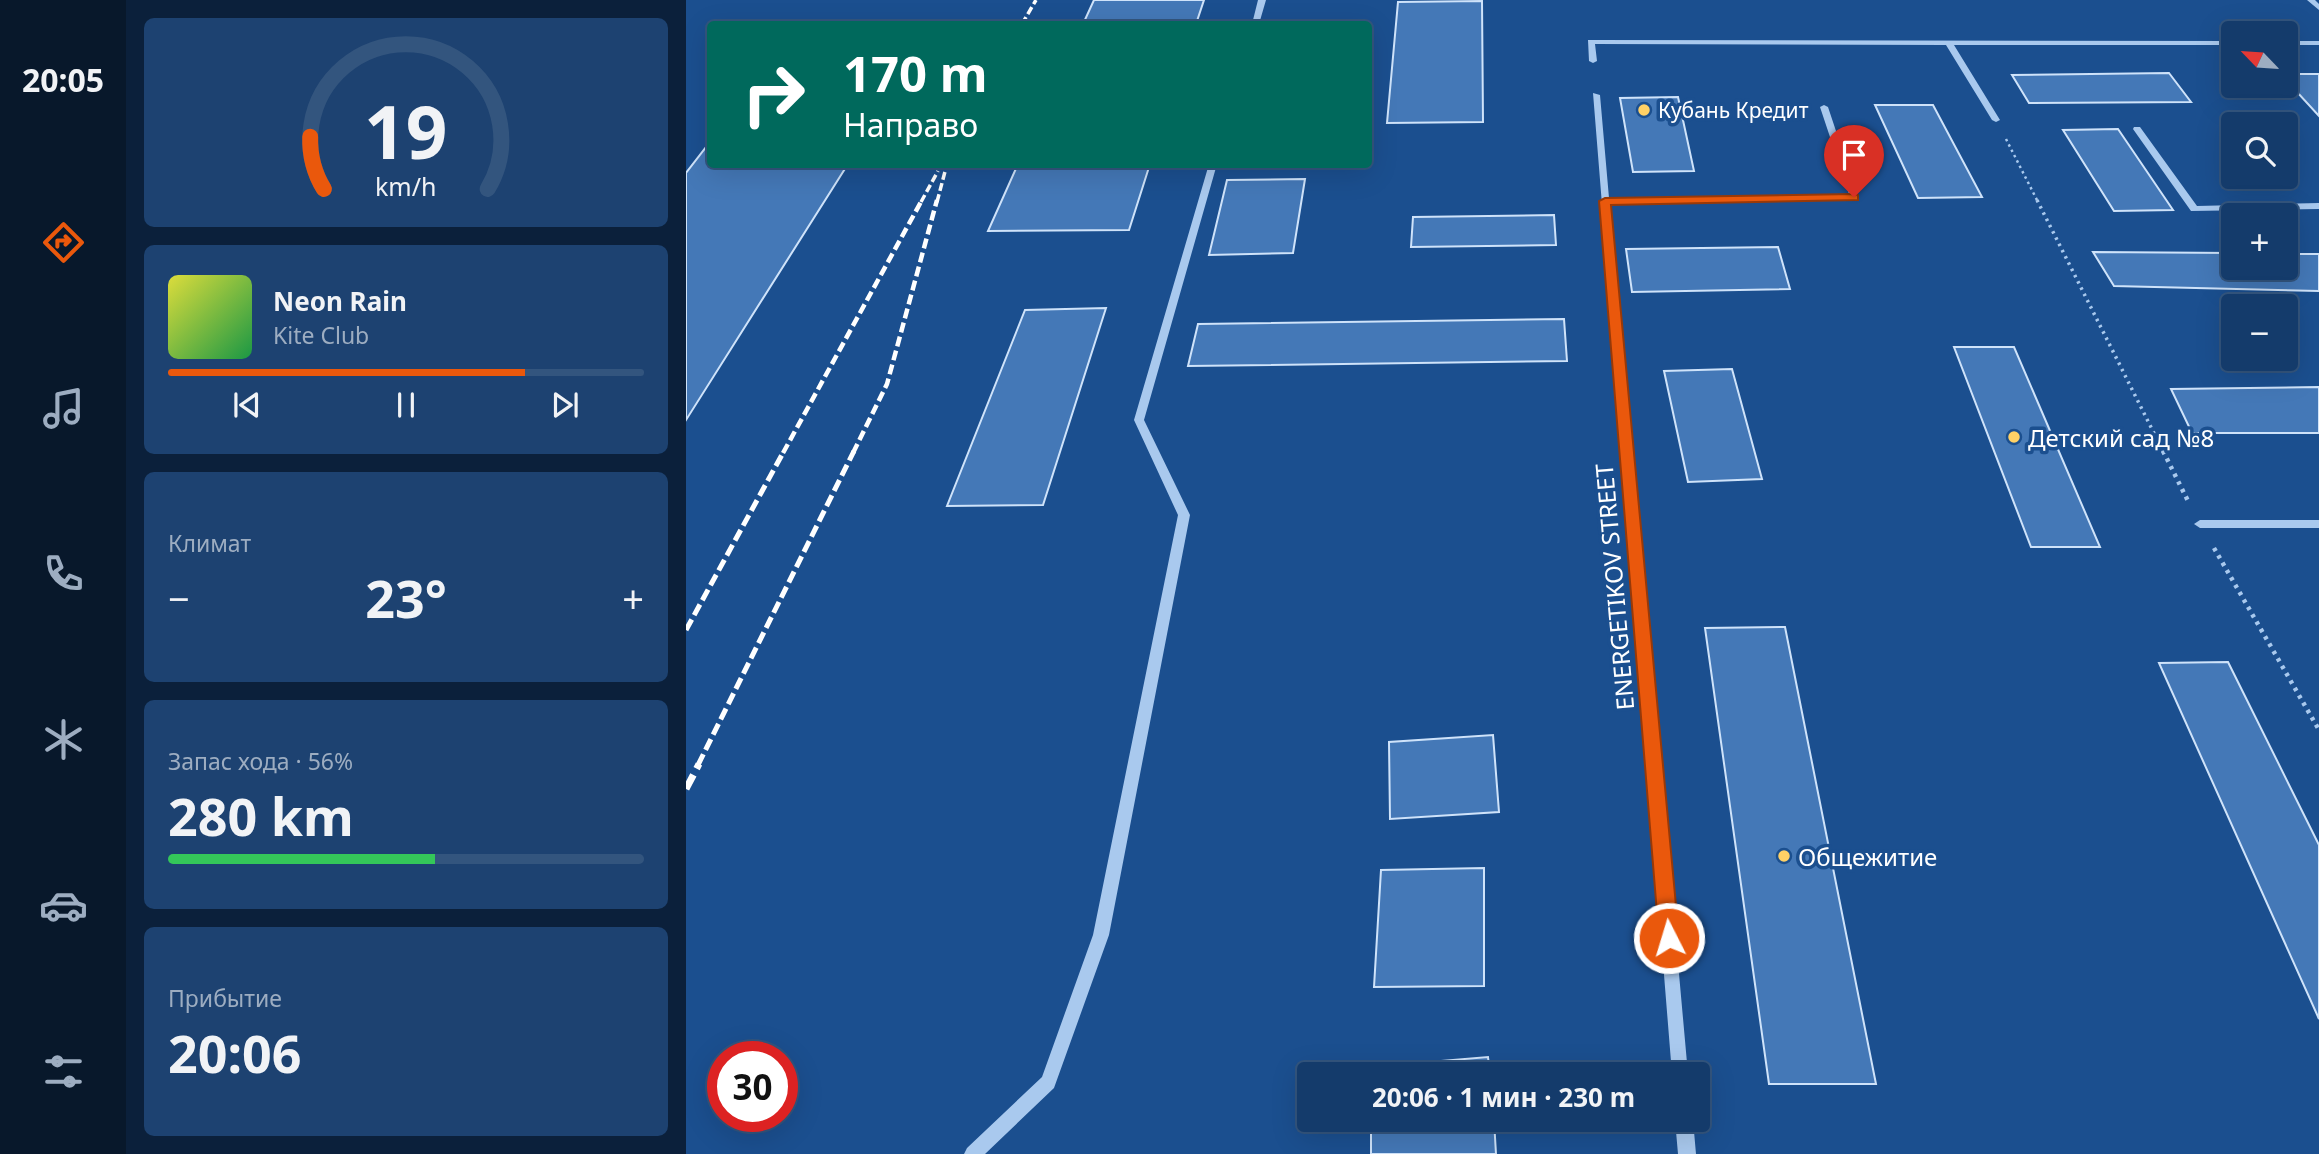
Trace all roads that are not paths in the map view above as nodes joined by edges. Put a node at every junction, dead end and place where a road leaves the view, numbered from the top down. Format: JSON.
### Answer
{"nodes":[{"id":1,"x":1262,"y":0,"type":"edge"},
{"id":2,"x":2311,"y":0,"type":"edge"},
{"id":3,"x":2319,"y":8,"type":"edge"},
{"id":4,"x":1256,"y":21,"type":"edge"},
{"id":5,"x":1949,"y":43,"type":"junction"},
{"id":6,"x":2221,"y":43,"type":"edge"},
{"id":7,"x":2298,"y":43,"type":"edge"},
{"id":8,"x":2319,"y":43,"type":"edge"},
{"id":9,"x":1593,"y":61,"type":"dead end"},
{"id":10,"x":1596,"y":95,"type":"dead end"},
{"id":11,"x":1824,"y":107,"type":"dead end"},
{"id":12,"x":1996,"y":120,"type":"road end"},
{"id":13,"x":2137,"y":129,"type":"dead end"},
{"id":14,"x":1212,"y":168,"type":"edge"},
{"id":15,"x":1605,"y":201,"type":"junction"},
{"id":16,"x":2319,"y":206,"type":"edge"},
{"id":17,"x":2200,"y":524,"type":"road end"},
{"id":18,"x":2319,"y":524,"type":"edge"},
{"id":19,"x":1680,"y":1062,"type":"edge"},
{"id":20,"x":1685,"y":1132,"type":"edge"},
{"id":21,"x":973,"y":1154,"type":"edge"},
{"id":22,"x":1687,"y":1154,"type":"edge"}],
"edges":[{"from":1,"to":4,"type":"street"},
{"from":2,"to":3,"type":"street"},
{"from":5,"to":6,"type":"street"},
{"from":5,"to":9,"type":"street"},
{"from":5,"to":12,"type":"street"},
{"from":7,"to":8,"type":"street"},
{"from":10,"to":15,"type":"street","name":"ENERGETIKOV STREET"},
{"from":11,"to":15,"type":"street"},
{"from":13,"to":16,"type":"lane"},
{"from":14,"to":21,"type":"street"},
{"from":15,"to":19,"type":"street","name":"ENERGETIKOV STREET"},
{"from":17,"to":18,"type":"street"},
{"from":20,"to":22,"type":"street"}]}
